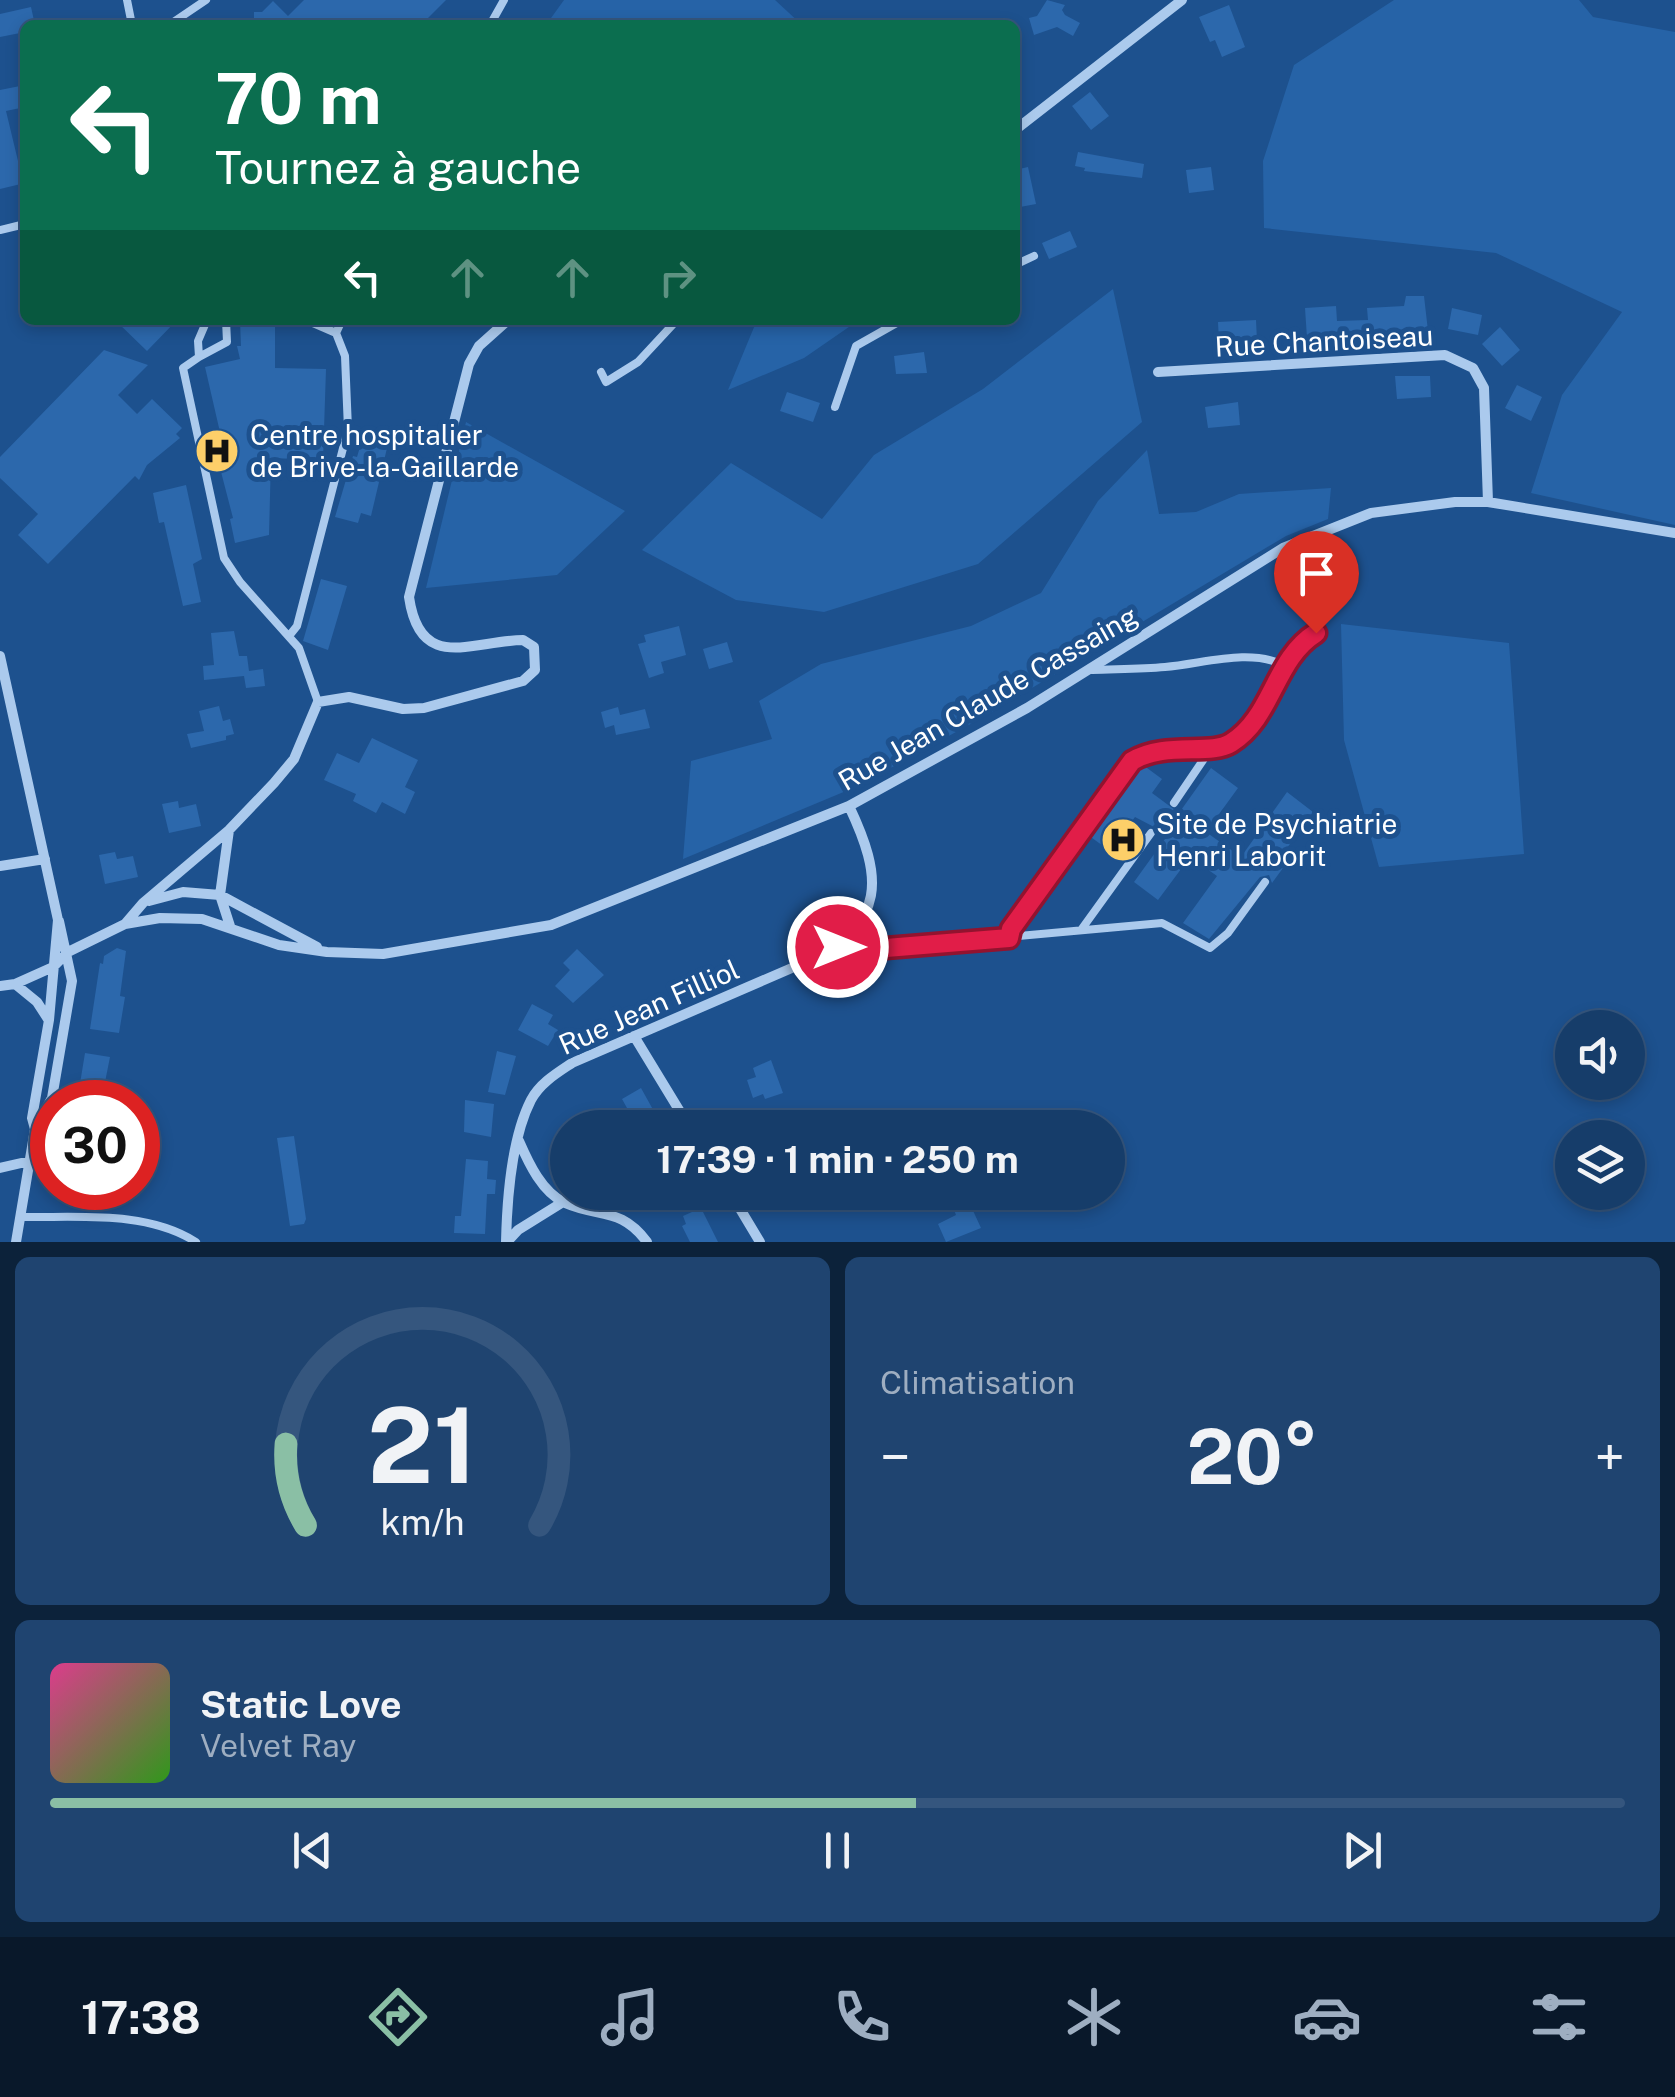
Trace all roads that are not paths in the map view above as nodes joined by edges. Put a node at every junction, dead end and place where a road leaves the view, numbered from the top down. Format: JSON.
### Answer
{"nodes":[{"id":1,"x":206,"y":0,"type":"edge"},
{"id":2,"x":1182,"y":0,"type":"edge"},
{"id":3,"x":176,"y":20,"type":"edge"},
{"id":4,"x":1020,"y":126,"type":"edge"},
{"id":5,"x":1034,"y":256,"type":"dead end"},
{"id":6,"x":1020,"y":263,"type":"edge"},
{"id":7,"x":205,"y":325,"type":"edge"},
{"id":8,"x":226,"y":325,"type":"edge"},
{"id":9,"x":318,"y":325,"type":"edge"},
{"id":10,"x":340,"y":325,"type":"edge"},
{"id":11,"x":503,"y":325,"type":"edge"},
{"id":12,"x":672,"y":325,"type":"edge"},
{"id":13,"x":893,"y":325,"type":"edge"},
{"id":14,"x":336,"y":333,"type":"junction"},
{"id":15,"x":199,"y":358,"type":"junction"},
{"id":16,"x":601,"y":372,"type":"dead end"},
{"id":17,"x":1158,"y":372,"type":"dead end"},
{"id":18,"x":835,"y":407,"type":"dead end"},
{"id":19,"x":1488,"y":502,"type":"junction"},
{"id":20,"x":1675,"y":533,"type":"edge"},
{"id":21,"x":1316,"y":633,"type":"dead end"},
{"id":22,"x":289,"y":636,"type":"junction"},
{"id":23,"x":0,"y":656,"type":"edge"},
{"id":24,"x":1284,"y":664,"type":"junction"},
{"id":25,"x":1088,"y":670,"type":"junction"},
{"id":26,"x":318,"y":702,"type":"junction"},
{"id":27,"x":1212,"y":747,"type":"junction"},
{"id":28,"x":1174,"y":803,"type":"dead end"},
{"id":29,"x":850,"y":806,"type":"junction"},
{"id":30,"x":229,"y":830,"type":"junction"},
{"id":31,"x":1151,"y":833,"type":"dead end"},
{"id":32,"x":45,"y":859,"type":"junction"},
{"id":33,"x":0,"y":866,"type":"edge"},
{"id":34,"x":1265,"y":882,"type":"dead end"},
{"id":35,"x":220,"y":895,"type":"junction"},
{"id":36,"x":143,"y":903,"type":"junction"},
{"id":37,"x":58,"y":920,"type":"junction"},
{"id":38,"x":125,"y":924,"type":"junction"},
{"id":39,"x":230,"y":926,"type":"junction"},
{"id":40,"x":1081,"y":930,"type":"junction"},
{"id":41,"x":1009,"y":938,"type":"junction"},
{"id":42,"x":845,"y":939,"type":"junction"},
{"id":43,"x":68,"y":952,"type":"junction"},
{"id":44,"x":327,"y":952,"type":"junction"},
{"id":45,"x":53,"y":967,"type":"junction"},
{"id":46,"x":15,"y":984,"type":"junction"},
{"id":47,"x":0,"y":986,"type":"edge"},
{"id":48,"x":49,"y":1020,"type":"junction"},
{"id":49,"x":634,"y":1036,"type":"junction"},
{"id":50,"x":39,"y":1080,"type":"edge"},
{"id":51,"x":55,"y":1080,"type":"edge"},
{"id":52,"x":679,"y":1110,"type":"edge"},
{"id":53,"x":518,"y":1140,"type":"junction"},
{"id":54,"x":30,"y":1160,"type":"joint"},
{"id":55,"x":0,"y":1168,"type":"edge"},
{"id":56,"x":550,"y":1189,"type":"edge"},
{"id":57,"x":550,"y":1210,"type":"edge"},
{"id":58,"x":597,"y":1210,"type":"edge"},
{"id":59,"x":741,"y":1210,"type":"edge"},
{"id":60,"x":20,"y":1217,"type":"junction"},
{"id":61,"x":16,"y":1242,"type":"edge"},
{"id":62,"x":196,"y":1242,"type":"edge"},
{"id":63,"x":506,"y":1242,"type":"edge"},
{"id":64,"x":647,"y":1242,"type":"edge"},
{"id":65,"x":760,"y":1242,"type":"edge"}],
"edges":[{"from":1,"to":3,"type":"lane"},
{"from":2,"to":4,"type":"street"},
{"from":5,"to":6,"type":"lane"},
{"from":7,"to":15,"type":"lane"},
{"from":8,"to":15,"type":"lane"},
{"from":9,"to":14,"type":"lane"},
{"from":10,"to":14,"type":"lane"},
{"from":11,"to":26,"type":"street"},
{"from":12,"to":16,"type":"lane"},
{"from":13,"to":18,"type":"lane"},
{"from":14,"to":22,"type":"lane"},
{"from":15,"to":22,"type":"lane"},
{"from":17,"to":19,"type":"street","name":"Rue Chantoiseau"},
{"from":19,"to":20,"type":"street","name":"Rue Jean Claude Cassaing"},
{"from":19,"to":25,"type":"street","name":"Rue Jean Claude Cassaing"},
{"from":21,"to":24,"type":"lane"},
{"from":22,"to":26,"type":"lane"},
{"from":23,"to":32,"type":"street"},
{"from":24,"to":25,"type":"lane"},
{"from":24,"to":27,"type":"lane"},
{"from":25,"to":29,"type":"street","name":"Rue Jean Claude Cassaing"},
{"from":26,"to":30,"type":"street"},
{"from":27,"to":28,"type":"lane"},
{"from":27,"to":41,"type":"lane"},
{"from":29,"to":42,"type":"street"},
{"from":29,"to":44,"type":"street","name":"Rue Jean Claude Cassaing"},
{"from":30,"to":35,"type":"street"},
{"from":30,"to":36,"type":"street"},
{"from":31,"to":40,"type":"lane"},
{"from":32,"to":33,"type":"street"},
{"from":32,"to":37,"type":"street"},
{"from":34,"to":40,"type":"lane"},
{"from":35,"to":36,"type":"street","name":"Rue Jean Claude Cassaing"},
{"from":35,"to":39,"type":"street"},
{"from":35,"to":44,"type":"street","name":"Rue Jean Claude Cassaing"},
{"from":36,"to":38,"type":"street"},
{"from":37,"to":43,"type":"street"},
{"from":37,"to":45,"type":"street"},
{"from":38,"to":39,"type":"street","name":"Rue Jean Claude Cassaing"},
{"from":38,"to":43,"type":"street"},
{"from":39,"to":44,"type":"street","name":"Rue Jean Claude Cassaing"},
{"from":40,"to":41,"type":"lane"},
{"from":41,"to":42,"type":"lane"},
{"from":42,"to":49,"type":"street","name":"Rue Jean Filliol"},
{"from":43,"to":45,"type":"street"},
{"from":43,"to":51,"type":"street"},
{"from":45,"to":46,"type":"street"},
{"from":45,"to":48,"type":"street"},
{"from":46,"to":47,"type":"street"},
{"from":46,"to":48,"type":"street"},
{"from":48,"to":50,"type":"street"},
{"from":49,"to":52,"type":"street"},
{"from":49,"to":53,"type":"street","name":"Rue Jean Filliol"},
{"from":53,"to":56,"type":"street"},
{"from":53,"to":63,"type":"street","name":"Rue Jean Filliol"},
{"from":54,"to":55,"type":"street"},
{"from":54,"to":60,"type":"street"},
{"from":57,"to":63,"type":"street"},
{"from":58,"to":64,"type":"street"},
{"from":59,"to":65,"type":"street"},
{"from":60,"to":61,"type":"street"},
{"from":60,"to":62,"type":"lane"}]}
